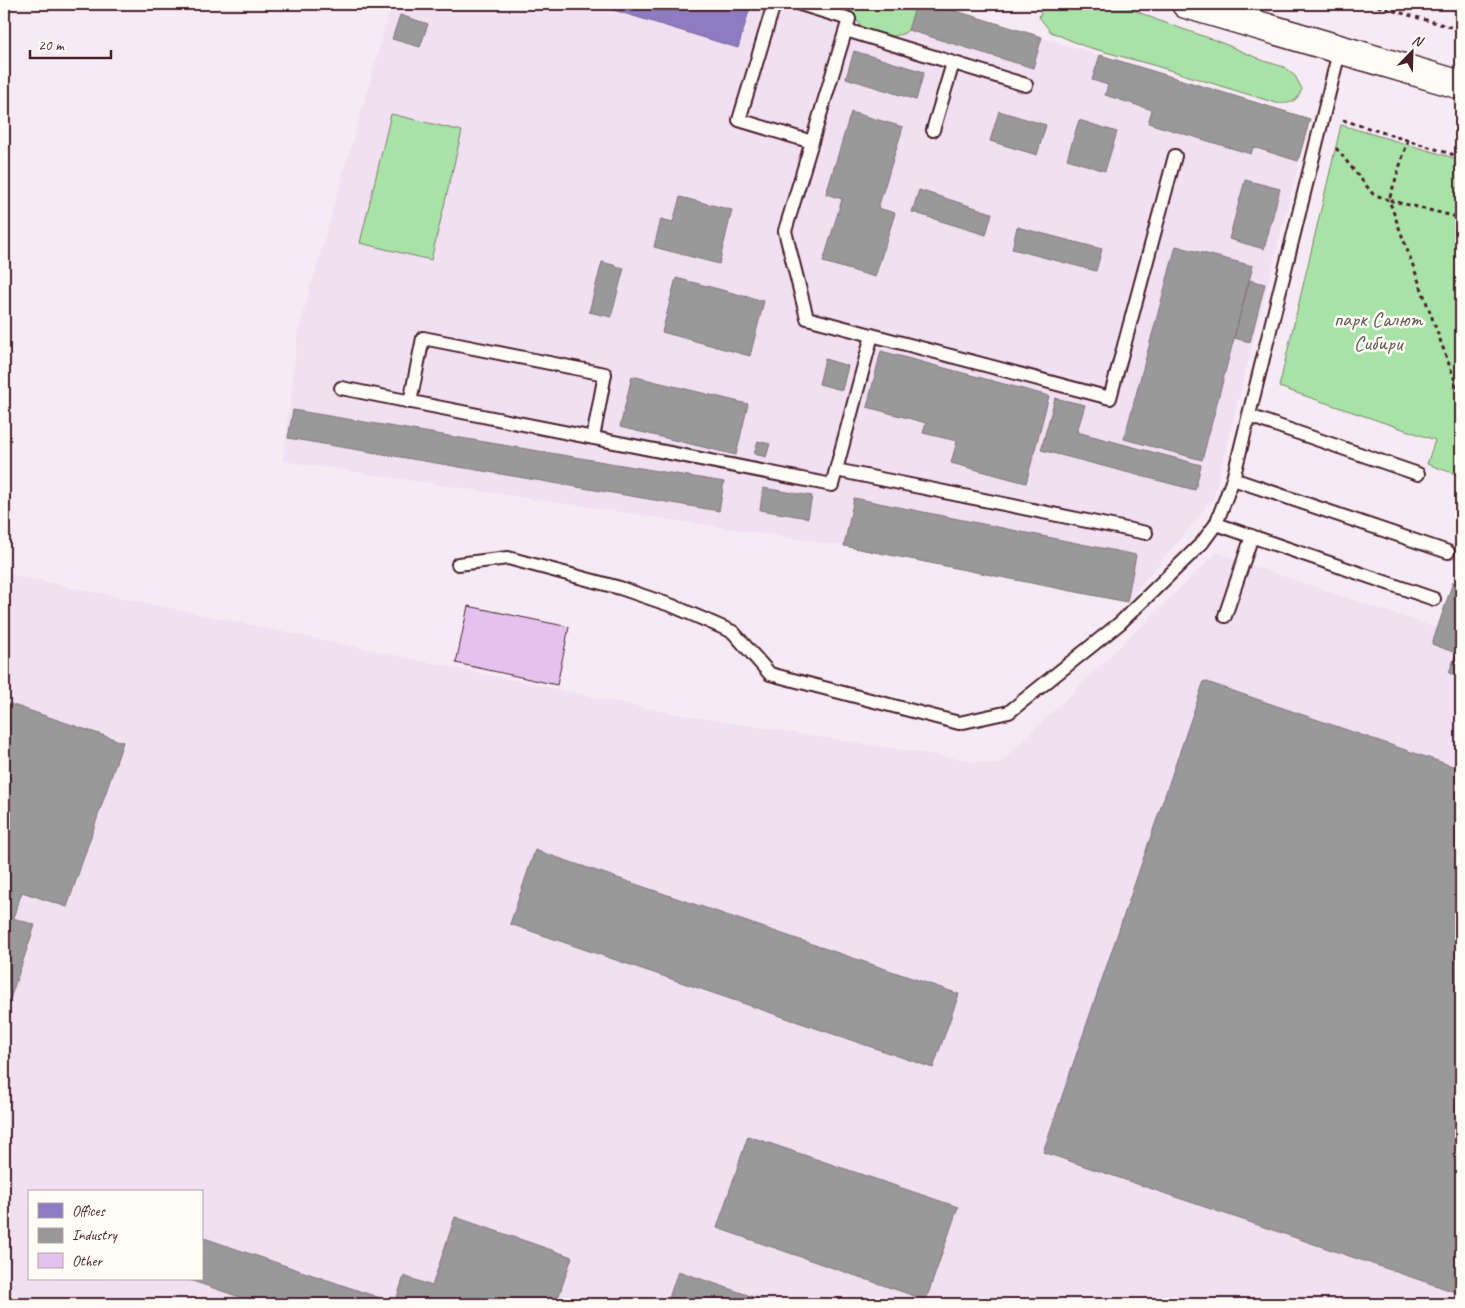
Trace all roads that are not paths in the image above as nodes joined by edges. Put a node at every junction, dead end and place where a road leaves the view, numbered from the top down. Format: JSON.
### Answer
{"nodes":[{"id":1,"x":774,"y":4,"type":"edge"},
{"id":2,"x":1186,"y":4,"type":"edge"},
{"id":3,"x":805,"y":5,"type":"edge"},
{"id":4,"x":846,"y":30,"type":"junction"},
{"id":5,"x":1340,"y":48,"type":"junction"},
{"id":6,"x":953,"y":63,"type":"junction"},
{"id":7,"x":1461,"y":84,"type":"edge"},
{"id":8,"x":1026,"y":85,"type":"dead end"},
{"id":9,"x":933,"y":130,"type":"dead end"},
{"id":10,"x":812,"y":142,"type":"junction"},
{"id":11,"x":1175,"y":156,"type":"dead end"},
{"id":12,"x":872,"y":335,"type":"junction"},
{"id":13,"x":341,"y":388,"type":"dead end"},
{"id":14,"x":410,"y":402,"type":"junction"},
{"id":15,"x":1249,"y":416,"type":"junction"},
{"id":16,"x":593,"y":438,"type":"junction"},
{"id":17,"x":836,"y":470,"type":"junction"},
{"id":18,"x":1418,"y":474,"type":"dead end"},
{"id":19,"x":1233,"y":479,"type":"junction"},
{"id":20,"x":1216,"y":524,"type":"junction"},
{"id":21,"x":1146,"y":533,"type":"dead end"},
{"id":22,"x":1252,"y":536,"type":"junction"},
{"id":23,"x":1448,"y":552,"type":"dead end"},
{"id":24,"x":458,"y":564,"type":"dead end"},
{"id":25,"x":1434,"y":599,"type":"dead end"},
{"id":26,"x":1224,"y":616,"type":"dead end"}],
"edges":[{"from":1,"to":10,"type":"lane"},
{"from":2,"to":5,"type":"main road"},
{"from":3,"to":4,"type":"lane"},
{"from":4,"to":6,"type":"lane"},
{"from":4,"to":10,"type":"lane"},
{"from":5,"to":7,"type":"main road"},
{"from":5,"to":15,"type":"lane"},
{"from":6,"to":8,"type":"lane"},
{"from":6,"to":9,"type":"lane"},
{"from":10,"to":12,"type":"lane"},
{"from":11,"to":12,"type":"lane"},
{"from":12,"to":17,"type":"lane"},
{"from":13,"to":14,"type":"lane"},
{"from":14,"to":16,"type":"lane"},
{"from":14,"to":16,"type":"lane"},
{"from":15,"to":18,"type":"lane"},
{"from":15,"to":19,"type":"lane"},
{"from":16,"to":17,"type":"lane"},
{"from":17,"to":21,"type":"lane"},
{"from":19,"to":20,"type":"lane"},
{"from":19,"to":23,"type":"lane"},
{"from":20,"to":22,"type":"lane"},
{"from":20,"to":24,"type":"lane"},
{"from":22,"to":25,"type":"lane"},
{"from":22,"to":26,"type":"lane"}]}
